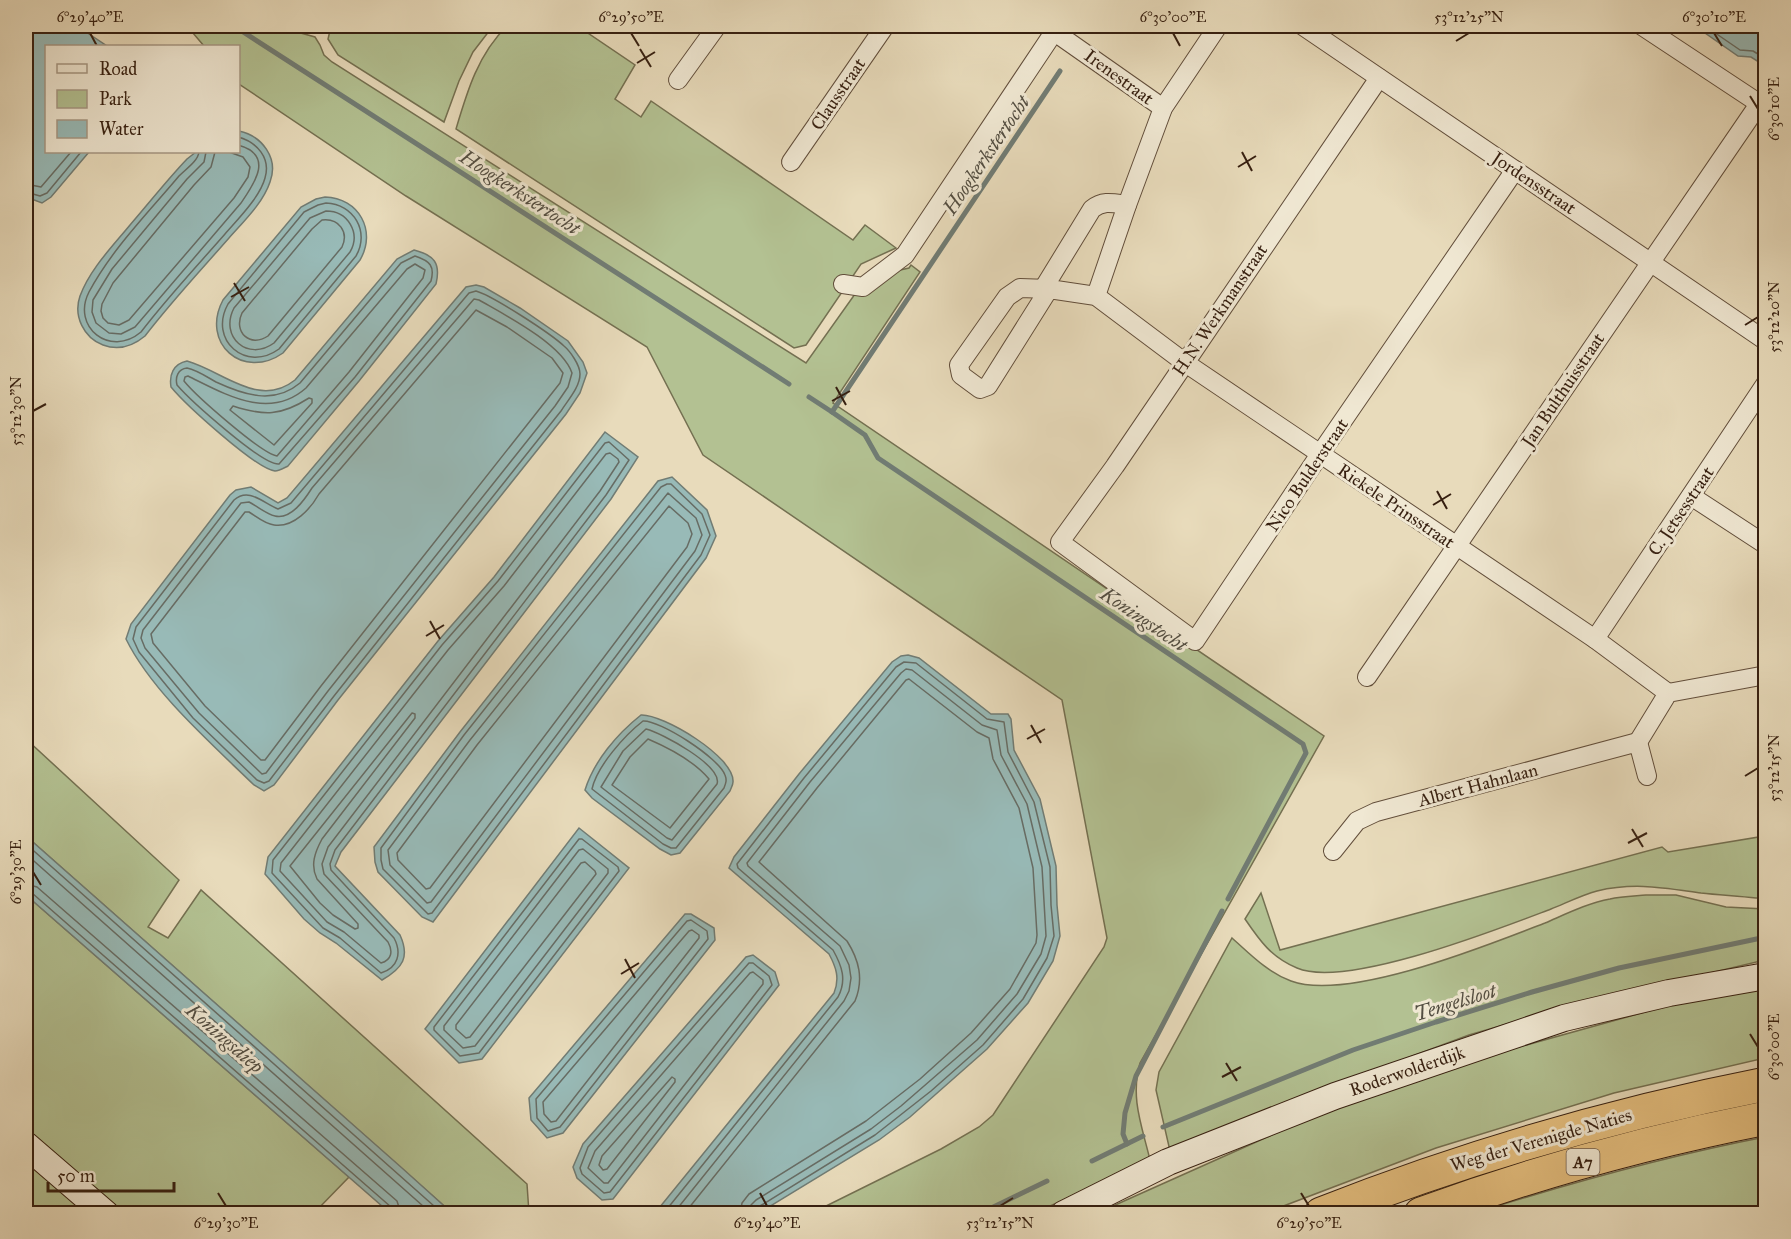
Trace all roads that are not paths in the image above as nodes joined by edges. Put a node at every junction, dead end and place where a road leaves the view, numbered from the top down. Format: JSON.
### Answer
{"nodes":[{"id":1,"x":717,"y":26,"type":"edge"},
{"id":2,"x":885,"y":26,"type":"edge"},
{"id":3,"x":1218,"y":26,"type":"edge"},
{"id":4,"x":1303,"y":26,"type":"edge"},
{"id":5,"x":1642,"y":26,"type":"edge"},
{"id":6,"x":1053,"y":27,"type":"edge"},
{"id":7,"x":1379,"y":78,"type":"junction"},
{"id":8,"x":678,"y":80,"type":"dead end"},
{"id":9,"x":1762,"y":106,"type":"edge"},
{"id":10,"x":1163,"y":108,"type":"junction"},
{"id":11,"x":791,"y":162,"type":"dead end"},
{"id":12,"x":1515,"y":171,"type":"junction"},
{"id":13,"x":1127,"y":205,"type":"junction"},
{"id":14,"x":1651,"y":262,"type":"junction"},
{"id":15,"x":843,"y":284,"type":"dead end"},
{"id":16,"x":1046,"y":289,"type":"junction"},
{"id":17,"x":1096,"y":296,"type":"junction"},
{"id":18,"x":1766,"y":341,"type":"edge"},
{"id":19,"x":1184,"y":362,"type":"junction"},
{"id":20,"x":1766,"y":383,"type":"edge"},
{"id":21,"x":1320,"y":454,"type":"junction"},
{"id":22,"x":1692,"y":496,"type":"junction"},
{"id":23,"x":1060,"y":542,"type":"joint"},
{"id":24,"x":1766,"y":545,"type":"edge"},
{"id":25,"x":1457,"y":547,"type":"junction"},
{"id":26,"x":1595,"y":639,"type":"junction"},
{"id":27,"x":1367,"y":677,"type":"dead end"},
{"id":28,"x":1764,"y":681,"type":"edge"},
{"id":29,"x":1668,"y":693,"type":"junction"},
{"id":30,"x":1638,"y":742,"type":"junction"},
{"id":31,"x":1647,"y":777,"type":"dead end"},
{"id":32,"x":1333,"y":851,"type":"dead end"},
{"id":33,"x":1766,"y":976,"type":"edge"},
{"id":34,"x":1766,"y":1084,"type":"edge"},
{"id":35,"x":1766,"y":1118,"type":"edge"},
{"id":36,"x":26,"y":1145,"type":"edge"},
{"id":37,"x":106,"y":1214,"type":"edge"},
{"id":38,"x":1064,"y":1214,"type":"edge"},
{"id":39,"x":1321,"y":1214,"type":"edge"},
{"id":40,"x":1420,"y":1214,"type":"edge"}],
"edges":[{"from":1,"to":8,"type":"street"},
{"from":2,"to":11,"type":"street","name":"Clausstraat"},
{"from":3,"to":10,"type":"street"},
{"from":4,"to":7,"type":"street","name":"Jordensstraat"},
{"from":5,"to":9,"type":"street"},
{"from":6,"to":10,"type":"street","name":"Irenestraat"},
{"from":6,"to":15,"type":"street"},
{"from":7,"to":12,"type":"street","name":"Jordensstraat"},
{"from":7,"to":19,"type":"street","name":"H.N. Werkmanstraat"},
{"from":9,"to":14,"type":"street","name":"Jan Bulthuisstraat"},
{"from":10,"to":13,"type":"street"},
{"from":12,"to":14,"type":"street","name":"Jordensstraat"},
{"from":12,"to":21,"type":"street","name":"Nico Bulderstraat"},
{"from":13,"to":16,"type":"street"},
{"from":13,"to":17,"type":"street"},
{"from":14,"to":18,"type":"street","name":"Jordensstraat"},
{"from":14,"to":25,"type":"street","name":"Jan Bulthuisstraat"},
{"from":16,"to":16,"type":"street"},
{"from":16,"to":17,"type":"street"},
{"from":17,"to":19,"type":"street","name":"Riekele Prinsstraat"},
{"from":19,"to":21,"type":"street","name":"Riekele Prinsstraat"},
{"from":19,"to":23,"type":"street","name":"H.N. Werkmanstraat"},
{"from":20,"to":22,"type":"street","name":"C. Jetsesstraat"},
{"from":21,"to":23,"type":"street","name":"Nico Bulderstraat"},
{"from":21,"to":25,"type":"street","name":"Riekele Prinsstraat"},
{"from":22,"to":24,"type":"street"},
{"from":22,"to":26,"type":"street","name":"C. Jetsesstraat"},
{"from":25,"to":26,"type":"street","name":"Riekele Prinsstraat"},
{"from":25,"to":27,"type":"street","name":"Jan Bulthuisstraat"},
{"from":26,"to":29,"type":"street","name":"Riekele Prinsstraat"},
{"from":28,"to":29,"type":"street"},
{"from":29,"to":30,"type":"street"},
{"from":30,"to":31,"type":"street"},
{"from":30,"to":32,"type":"street","name":"Albert Hahnlaan"},
{"from":33,"to":38,"type":"street","name":"Roderwolderdijk"},
{"from":34,"to":39,"type":"highway","name":"Weg der Verenigde Naties","number":"A7"},
{"from":35,"to":40,"type":"highway","name":"Weg der Verenigde Naties","number":"A7"},
{"from":36,"to":37,"type":"street"}]}
